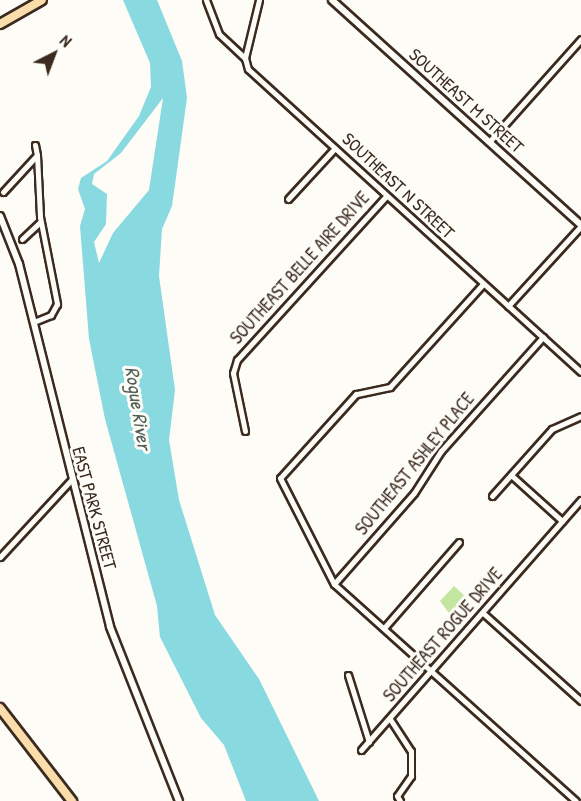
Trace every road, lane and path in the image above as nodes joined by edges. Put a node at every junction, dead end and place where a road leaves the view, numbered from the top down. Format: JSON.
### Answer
{"nodes":[{"id":1,"x":42,"y":0,"type":"edge"},
{"id":2,"x":206,"y":0,"type":"edge"},
{"id":3,"x":259,"y":0,"type":"edge"},
{"id":4,"x":332,"y":0,"type":"edge"},
{"id":5,"x":0,"y":24,"type":"edge"},
{"id":6,"x":581,"y":39,"type":"edge"},
{"id":7,"x":245,"y":58,"type":"junction"},
{"id":8,"x":489,"y":141,"type":"junction"},
{"id":9,"x":35,"y":145,"type":"dead end"},
{"id":10,"x":334,"y":148,"type":"junction"},
{"id":11,"x":37,"y":155,"type":"junction"},
{"id":12,"x":3,"y":192,"type":"dead end"},
{"id":13,"x":386,"y":196,"type":"junction"},
{"id":14,"x":288,"y":199,"type":"dead end"},
{"id":15,"x":0,"y":216,"type":"edge"},
{"id":16,"x":40,"y":219,"type":"junction"},
{"id":17,"x":581,"y":226,"type":"edge"},
{"id":18,"x":22,"y":239,"type":"dead end"},
{"id":19,"x":483,"y":284,"type":"junction"},
{"id":20,"x":508,"y":306,"type":"junction"},
{"id":21,"x":34,"y":322,"type":"junction"},
{"id":22,"x":543,"y":337,"type":"junction"},
{"id":23,"x":581,"y":372,"type":"edge"},
{"id":24,"x":581,"y":416,"type":"edge"},
{"id":25,"x":245,"y":431,"type":"dead end"},
{"id":26,"x":511,"y":475,"type":"junction"},
{"id":27,"x":71,"y":480,"type":"junction"},
{"id":28,"x":492,"y":496,"type":"dead end"},
{"id":29,"x":581,"y":500,"type":"edge"},
{"id":30,"x":562,"y":521,"type":"junction"},
{"id":31,"x":459,"y":542,"type":"dead end"},
{"id":32,"x":0,"y":557,"type":"edge"},
{"id":33,"x":334,"y":584,"type":"junction"},
{"id":34,"x":483,"y":613,"type":"junction"},
{"id":35,"x":384,"y":628,"type":"junction"},
{"id":36,"x":431,"y":671,"type":"junction"},
{"id":37,"x":348,"y":675,"type":"dead end"},
{"id":38,"x":581,"y":701,"type":"edge"},
{"id":39,"x":0,"y":708,"type":"edge"},
{"id":40,"x":390,"y":719,"type":"junction"},
{"id":41,"x":369,"y":742,"type":"junction"},
{"id":42,"x":361,"y":750,"type":"dead end"},
{"id":43,"x":72,"y":801,"type":"edge"},
{"id":44,"x":179,"y":801,"type":"edge"},
{"id":45,"x":400,"y":801,"type":"edge"},
{"id":46,"x":576,"y":801,"type":"edge"}],
"edges":[{"from":1,"to":5,"type":"highway"},
{"from":2,"to":7,"type":"street","name":"SOUTHEAST N STREET"},
{"from":3,"to":7,"type":"street"},
{"from":4,"to":8,"type":"street","name":"SOUTHEAST M STREET"},
{"from":6,"to":8,"type":"street"},
{"from":7,"to":10,"type":"street","name":"SOUTHEAST N STREET"},
{"from":8,"to":17,"type":"street","name":"SOUTHEAST M STREET"},
{"from":9,"to":11,"type":"street"},
{"from":10,"to":13,"type":"street","name":"SOUTHEAST N STREET"},
{"from":10,"to":14,"type":"street"},
{"from":11,"to":12,"type":"street"},
{"from":11,"to":16,"type":"street"},
{"from":13,"to":19,"type":"street","name":"SOUTHEAST N STREET"},
{"from":13,"to":25,"type":"street","name":"SOUTHEAST BELLE AIRE DRIVE"},
{"from":15,"to":21,"type":"street","name":"EAST PARK STREET"},
{"from":16,"to":18,"type":"street"},
{"from":16,"to":21,"type":"street"},
{"from":17,"to":20,"type":"street"},
{"from":19,"to":20,"type":"street","name":"SOUTHEAST N STREET"},
{"from":19,"to":33,"type":"street"},
{"from":20,"to":22,"type":"street","name":"SOUTHEAST N STREET"},
{"from":21,"to":27,"type":"street","name":"EAST PARK STREET"},
{"from":22,"to":23,"type":"street","name":"SOUTHEAST N STREET"},
{"from":22,"to":33,"type":"street","name":"SOUTHEAST ASHLEY PLACE"},
{"from":24,"to":26,"type":"street"},
{"from":26,"to":28,"type":"street"},
{"from":26,"to":30,"type":"street"},
{"from":27,"to":32,"type":"street"},
{"from":27,"to":44,"type":"street","name":"EAST PARK STREET"},
{"from":29,"to":30,"type":"street","name":"SOUTHEAST ROGUE DRIVE"},
{"from":30,"to":34,"type":"street","name":"SOUTHEAST ROGUE DRIVE"},
{"from":31,"to":35,"type":"street"},
{"from":33,"to":35,"type":"street"},
{"from":34,"to":36,"type":"street","name":"SOUTHEAST ROGUE DRIVE"},
{"from":34,"to":38,"type":"street"},
{"from":35,"to":36,"type":"street"},
{"from":36,"to":40,"type":"street","name":"SOUTHEAST ROGUE DRIVE"},
{"from":36,"to":46,"type":"street"},
{"from":37,"to":41,"type":"street"},
{"from":39,"to":43,"type":"main road"},
{"from":40,"to":41,"type":"street"},
{"from":40,"to":45,"type":"street","name":"SOUTHEAST ROGUE DRIVE"},
{"from":41,"to":42,"type":"street"}]}
